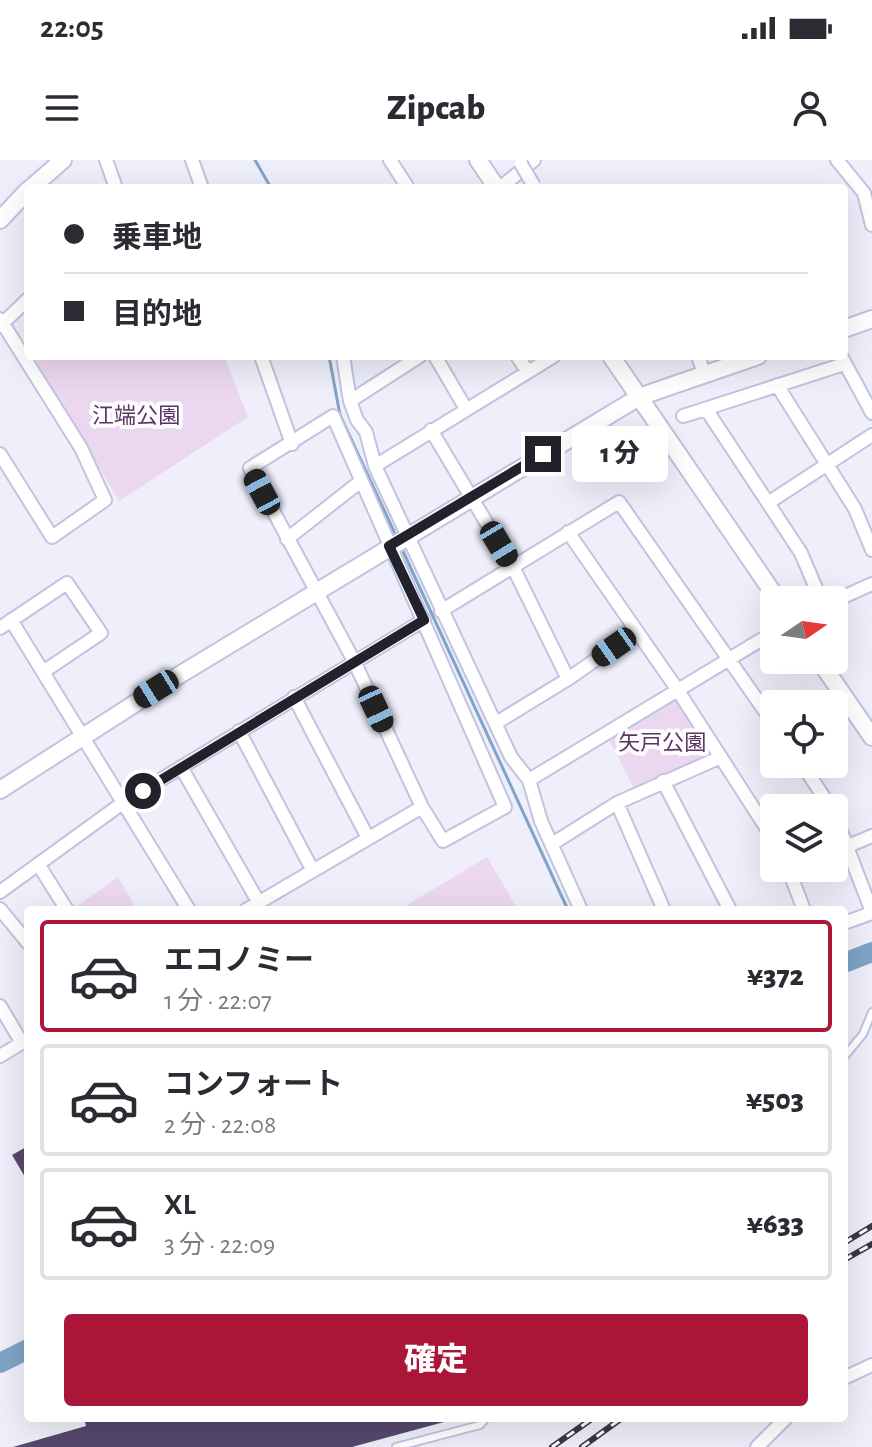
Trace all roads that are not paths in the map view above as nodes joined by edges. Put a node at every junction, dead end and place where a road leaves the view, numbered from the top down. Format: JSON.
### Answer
{"nodes":[{"id":1,"x":63,"y":160,"type":"edge"},
{"id":2,"x":106,"y":160,"type":"edge"},
{"id":3,"x":192,"y":160,"type":"edge"},
{"id":4,"x":390,"y":160,"type":"edge"},
{"id":5,"x":478,"y":160,"type":"edge"},
{"id":6,"x":534,"y":160,"type":"edge"},
{"id":7,"x":837,"y":160,"type":"edge"},
{"id":8,"x":521,"y":162,"type":"edge"},
{"id":9,"x":35,"y":184,"type":"edge"},
{"id":10,"x":115,"y":184,"type":"edge"},
{"id":11,"x":201,"y":184,"type":"edge"},
{"id":12,"x":405,"y":184,"type":"edge"},
{"id":13,"x":496,"y":184,"type":"edge"},
{"id":14,"x":504,"y":184,"type":"edge"},
{"id":15,"x":533,"y":184,"type":"edge"},
{"id":16,"x":24,"y":194,"type":"edge"},
{"id":17,"x":0,"y":220,"type":"edge"},
{"id":18,"x":872,"y":225,"type":"edge"},
{"id":19,"x":24,"y":303,"type":"edge"},
{"id":20,"x":872,"y":319,"type":"edge"},
{"id":21,"x":1,"y":323,"type":"edge"},
{"id":22,"x":848,"y":328,"type":"edge"},
{"id":23,"x":24,"y":359,"type":"edge"},
{"id":24,"x":25,"y":360,"type":"edge"},
{"id":25,"x":262,"y":360,"type":"edge"},
{"id":26,"x":344,"y":360,"type":"edge"},
{"id":27,"x":414,"y":360,"type":"edge"},
{"id":28,"x":437,"y":360,"type":"edge"},
{"id":29,"x":520,"y":360,"type":"edge"},
{"id":30,"x":548,"y":360,"type":"edge"},
{"id":31,"x":614,"y":360,"type":"edge"},
{"id":32,"x":699,"y":360,"type":"edge"},
{"id":33,"x":745,"y":360,"type":"edge"},
{"id":34,"x":842,"y":360,"type":"edge"},
{"id":35,"x":528,"y":372,"type":"junction"},
{"id":36,"x":704,"y":373,"type":"junction"},
{"id":37,"x":777,"y":385,"type":"junction"},
{"id":38,"x":639,"y":397,"type":"junction"},
{"id":39,"x":350,"y":401,"type":"junction"},
{"id":40,"x":466,"y":409,"type":"junction"},
{"id":41,"x":872,"y":413,"type":"edge"},
{"id":42,"x":431,"y":430,"type":"junction"},
{"id":43,"x":872,"y":435,"type":"edge"},
{"id":44,"x":292,"y":444,"type":"junction"},
{"id":45,"x":0,"y":454,"type":"edge"},
{"id":46,"x":828,"y":463,"type":"junction"},
{"id":47,"x":375,"y":466,"type":"junction"},
{"id":48,"x":361,"y":481,"type":"junction"},
{"id":49,"x":471,"y":497,"type":"junction"},
{"id":50,"x":768,"y":503,"type":"junction"},
{"id":51,"x":568,"y":532,"type":"junction"},
{"id":52,"x":287,"y":539,"type":"junction"},
{"id":53,"x":398,"y":541,"type":"junction"},
{"id":54,"x":872,"y":550,"type":"edge"},
{"id":55,"x":513,"y":567,"type":"junction"},
{"id":56,"x":872,"y":584,"type":"edge"},
{"id":57,"x":768,"y":586,"type":"edge"},
{"id":58,"x":815,"y":586,"type":"edge"},
{"id":59,"x":316,"y":592,"type":"junction"},
{"id":60,"x":848,"y":595,"type":"edge"},
{"id":61,"x":441,"y":611,"type":"junction"},
{"id":62,"x":424,"y":620,"type":"junction"},
{"id":63,"x":5,"y":624,"type":"edge"},
{"id":64,"x":637,"y":631,"type":"junction"},
{"id":65,"x":760,"y":641,"type":"edge"},
{"id":66,"x":728,"y":660,"type":"junction"},
{"id":67,"x":354,"y":661,"type":"junction"},
{"id":68,"x":43,"y":672,"type":"junction"},
{"id":69,"x":829,"y":674,"type":"edge"},
{"id":70,"x":568,"y":679,"type":"junction"},
{"id":71,"x":677,"y":689,"type":"junction"},
{"id":72,"x":294,"y":697,"type":"junction"},
{"id":73,"x":760,"y":705,"type":"edge"},
{"id":74,"x":496,"y":723,"type":"junction"},
{"id":75,"x":239,"y":731,"type":"junction"},
{"id":76,"x":81,"y":736,"type":"junction"},
{"id":77,"x":872,"y":737,"type":"edge"},
{"id":78,"x":721,"y":757,"type":"junction"},
{"id":79,"x":181,"y":767,"type":"junction"},
{"id":80,"x":529,"y":780,"type":"junction"},
{"id":81,"x":663,"y":781,"type":"junction"},
{"id":82,"x":0,"y":790,"type":"edge"},
{"id":83,"x":124,"y":802,"type":"junction"},
{"id":84,"x":617,"y":803,"type":"junction"},
{"id":85,"x":422,"y":807,"type":"junction"},
{"id":86,"x":760,"y":818,"type":"edge"},
{"id":87,"x":872,"y":836,"type":"edge"},
{"id":88,"x":368,"y":838,"type":"junction"},
{"id":89,"x":552,"y":844,"type":"junction"},
{"id":90,"x":848,"y":846,"type":"joint"},
{"id":91,"x":38,"y":864,"type":"junction"},
{"id":92,"x":313,"y":871,"type":"junction"},
{"id":93,"x":793,"y":882,"type":"edge"},
{"id":94,"x":0,"y":892,"type":"edge"},
{"id":95,"x":259,"y":903,"type":"junction"},
{"id":96,"x":64,"y":906,"type":"edge"},
{"id":97,"x":187,"y":906,"type":"edge"},
{"id":98,"x":253,"y":906,"type":"edge"},
{"id":99,"x":579,"y":906,"type":"edge"},
{"id":100,"x":662,"y":906,"type":"edge"},
{"id":101,"x":728,"y":906,"type":"edge"},
{"id":102,"x":802,"y":906,"type":"edge"},
{"id":103,"x":0,"y":909,"type":"edge"},
{"id":104,"x":872,"y":913,"type":"edge"},
{"id":105,"x":848,"y":922,"type":"edge"},
{"id":106,"x":24,"y":938,"type":"edge"},
{"id":107,"x":0,"y":1006,"type":"edge"},
{"id":108,"x":872,"y":1012,"type":"edge"},
{"id":109,"x":24,"y":1040,"type":"edge"},
{"id":110,"x":24,"y":1042,"type":"edge"},
{"id":111,"x":848,"y":1052,"type":"edge"},
{"id":112,"x":0,"y":1056,"type":"edge"},
{"id":113,"x":872,"y":1365,"type":"edge"},
{"id":114,"x":848,"y":1376,"type":"edge"},
{"id":115,"x":483,"y":1422,"type":"edge"},
{"id":116,"x":782,"y":1422,"type":"edge"},
{"id":117,"x":396,"y":1447,"type":"edge"},
{"id":118,"x":757,"y":1447,"type":"edge"}],
"edges":[{"from":1,"to":9,"type":"street"},
{"from":2,"to":10,"type":"street"},
{"from":3,"to":11,"type":"street"},
{"from":4,"to":12,"type":"street"},
{"from":5,"to":13,"type":"street"},
{"from":6,"to":14,"type":"street"},
{"from":7,"to":18,"type":"street"},
{"from":8,"to":15,"type":"street","bridge":true},
{"from":16,"to":17,"type":"street"},
{"from":19,"to":21,"type":"street"},
{"from":20,"to":22,"type":"street"},
{"from":21,"to":23,"type":"street"},
{"from":24,"to":45,"type":"street"},
{"from":25,"to":44,"type":"street"},
{"from":26,"to":39,"type":"street"},
{"from":27,"to":39,"type":"street"},
{"from":28,"to":40,"type":"street"},
{"from":29,"to":35,"type":"street"},
{"from":30,"to":35,"type":"street"},
{"from":31,"to":38,"type":"street"},
{"from":32,"to":36,"type":"street"},
{"from":33,"to":36,"type":"street"},
{"from":34,"to":37,"type":"street"},
{"from":34,"to":41,"type":"street"},
{"from":35,"to":40,"type":"street"},
{"from":36,"to":38,"type":"street"},
{"from":37,"to":46,"type":"street"},
{"from":37,"to":50,"type":"street"},
{"from":38,"to":49,"type":"street"},
{"from":38,"to":57,"type":"street"},
{"from":39,"to":47,"type":"street"},
{"from":40,"to":42,"type":"street"},
{"from":42,"to":47,"type":"street"},
{"from":42,"to":49,"type":"street"},
{"from":43,"to":46,"type":"street"},
{"from":44,"to":48,"type":"street"},
{"from":44,"to":52,"type":"street"},
{"from":46,"to":50,"type":"street"},
{"from":46,"to":54,"type":"street"},
{"from":47,"to":53,"type":"street"},
{"from":48,"to":52,"type":"street"},
{"from":48,"to":53,"type":"street"},
{"from":49,"to":53,"type":"street"},
{"from":49,"to":55,"type":"street"},
{"from":50,"to":58,"type":"street"},
{"from":51,"to":55,"type":"street"},
{"from":51,"to":64,"type":"street"},
{"from":51,"to":66,"type":"street"},
{"from":52,"to":59,"type":"street"},
{"from":53,"to":59,"type":"street"},
{"from":53,"to":61,"type":"street"},
{"from":53,"to":62,"type":"street"},
{"from":55,"to":61,"type":"street"},
{"from":55,"to":70,"type":"street"},
{"from":56,"to":60,"type":"street"},
{"from":59,"to":67,"type":"street"},
{"from":59,"to":76,"type":"street"},
{"from":61,"to":74,"type":"street"},
{"from":62,"to":67,"type":"street"},
{"from":62,"to":85,"type":"street"},
{"from":63,"to":68,"type":"street"},
{"from":63,"to":68,"type":"street"},
{"from":64,"to":70,"type":"street"},
{"from":64,"to":71,"type":"street"},
{"from":65,"to":66,"type":"street"},
{"from":66,"to":71,"type":"street"},
{"from":66,"to":73,"type":"street"},
{"from":67,"to":72,"type":"street"},
{"from":67,"to":85,"type":"street"},
{"from":68,"to":76,"type":"street"},
{"from":69,"to":77,"type":"street"},
{"from":70,"to":74,"type":"street"},
{"from":71,"to":78,"type":"street"},
{"from":71,"to":80,"type":"street"},
{"from":72,"to":75,"type":"street"},
{"from":72,"to":88,"type":"street"},
{"from":74,"to":80,"type":"street"},
{"from":75,"to":79,"type":"street"},
{"from":75,"to":92,"type":"street"},
{"from":76,"to":82,"type":"street"},
{"from":76,"to":83,"type":"street"},
{"from":78,"to":81,"type":"street"},
{"from":78,"to":86,"type":"street"},
{"from":79,"to":83,"type":"street"},
{"from":79,"to":95,"type":"street"},
{"from":80,"to":89,"type":"street"},
{"from":81,"to":84,"type":"street"},
{"from":81,"to":101,"type":"street"},
{"from":83,"to":91,"type":"street"},
{"from":83,"to":97,"type":"street"},
{"from":84,"to":89,"type":"street"},
{"from":84,"to":100,"type":"street"},
{"from":85,"to":88,"type":"street"},
{"from":87,"to":90,"type":"street"},
{"from":88,"to":92,"type":"street"},
{"from":89,"to":99,"type":"street"},
{"from":90,"to":104,"type":"street"},
{"from":91,"to":94,"type":"street"},
{"from":91,"to":96,"type":"street"},
{"from":92,"to":95,"type":"street"},
{"from":93,"to":102,"type":"street"},
{"from":95,"to":98,"type":"street"},
{"from":103,"to":106,"type":"street"},
{"from":104,"to":105,"type":"street"},
{"from":107,"to":109,"type":"street"},
{"from":108,"to":111,"type":"lane"},
{"from":110,"to":112,"type":"street"},
{"from":113,"to":114,"type":"street"},
{"from":115,"to":117,"type":"lane"},
{"from":116,"to":118,"type":"street"}]}
